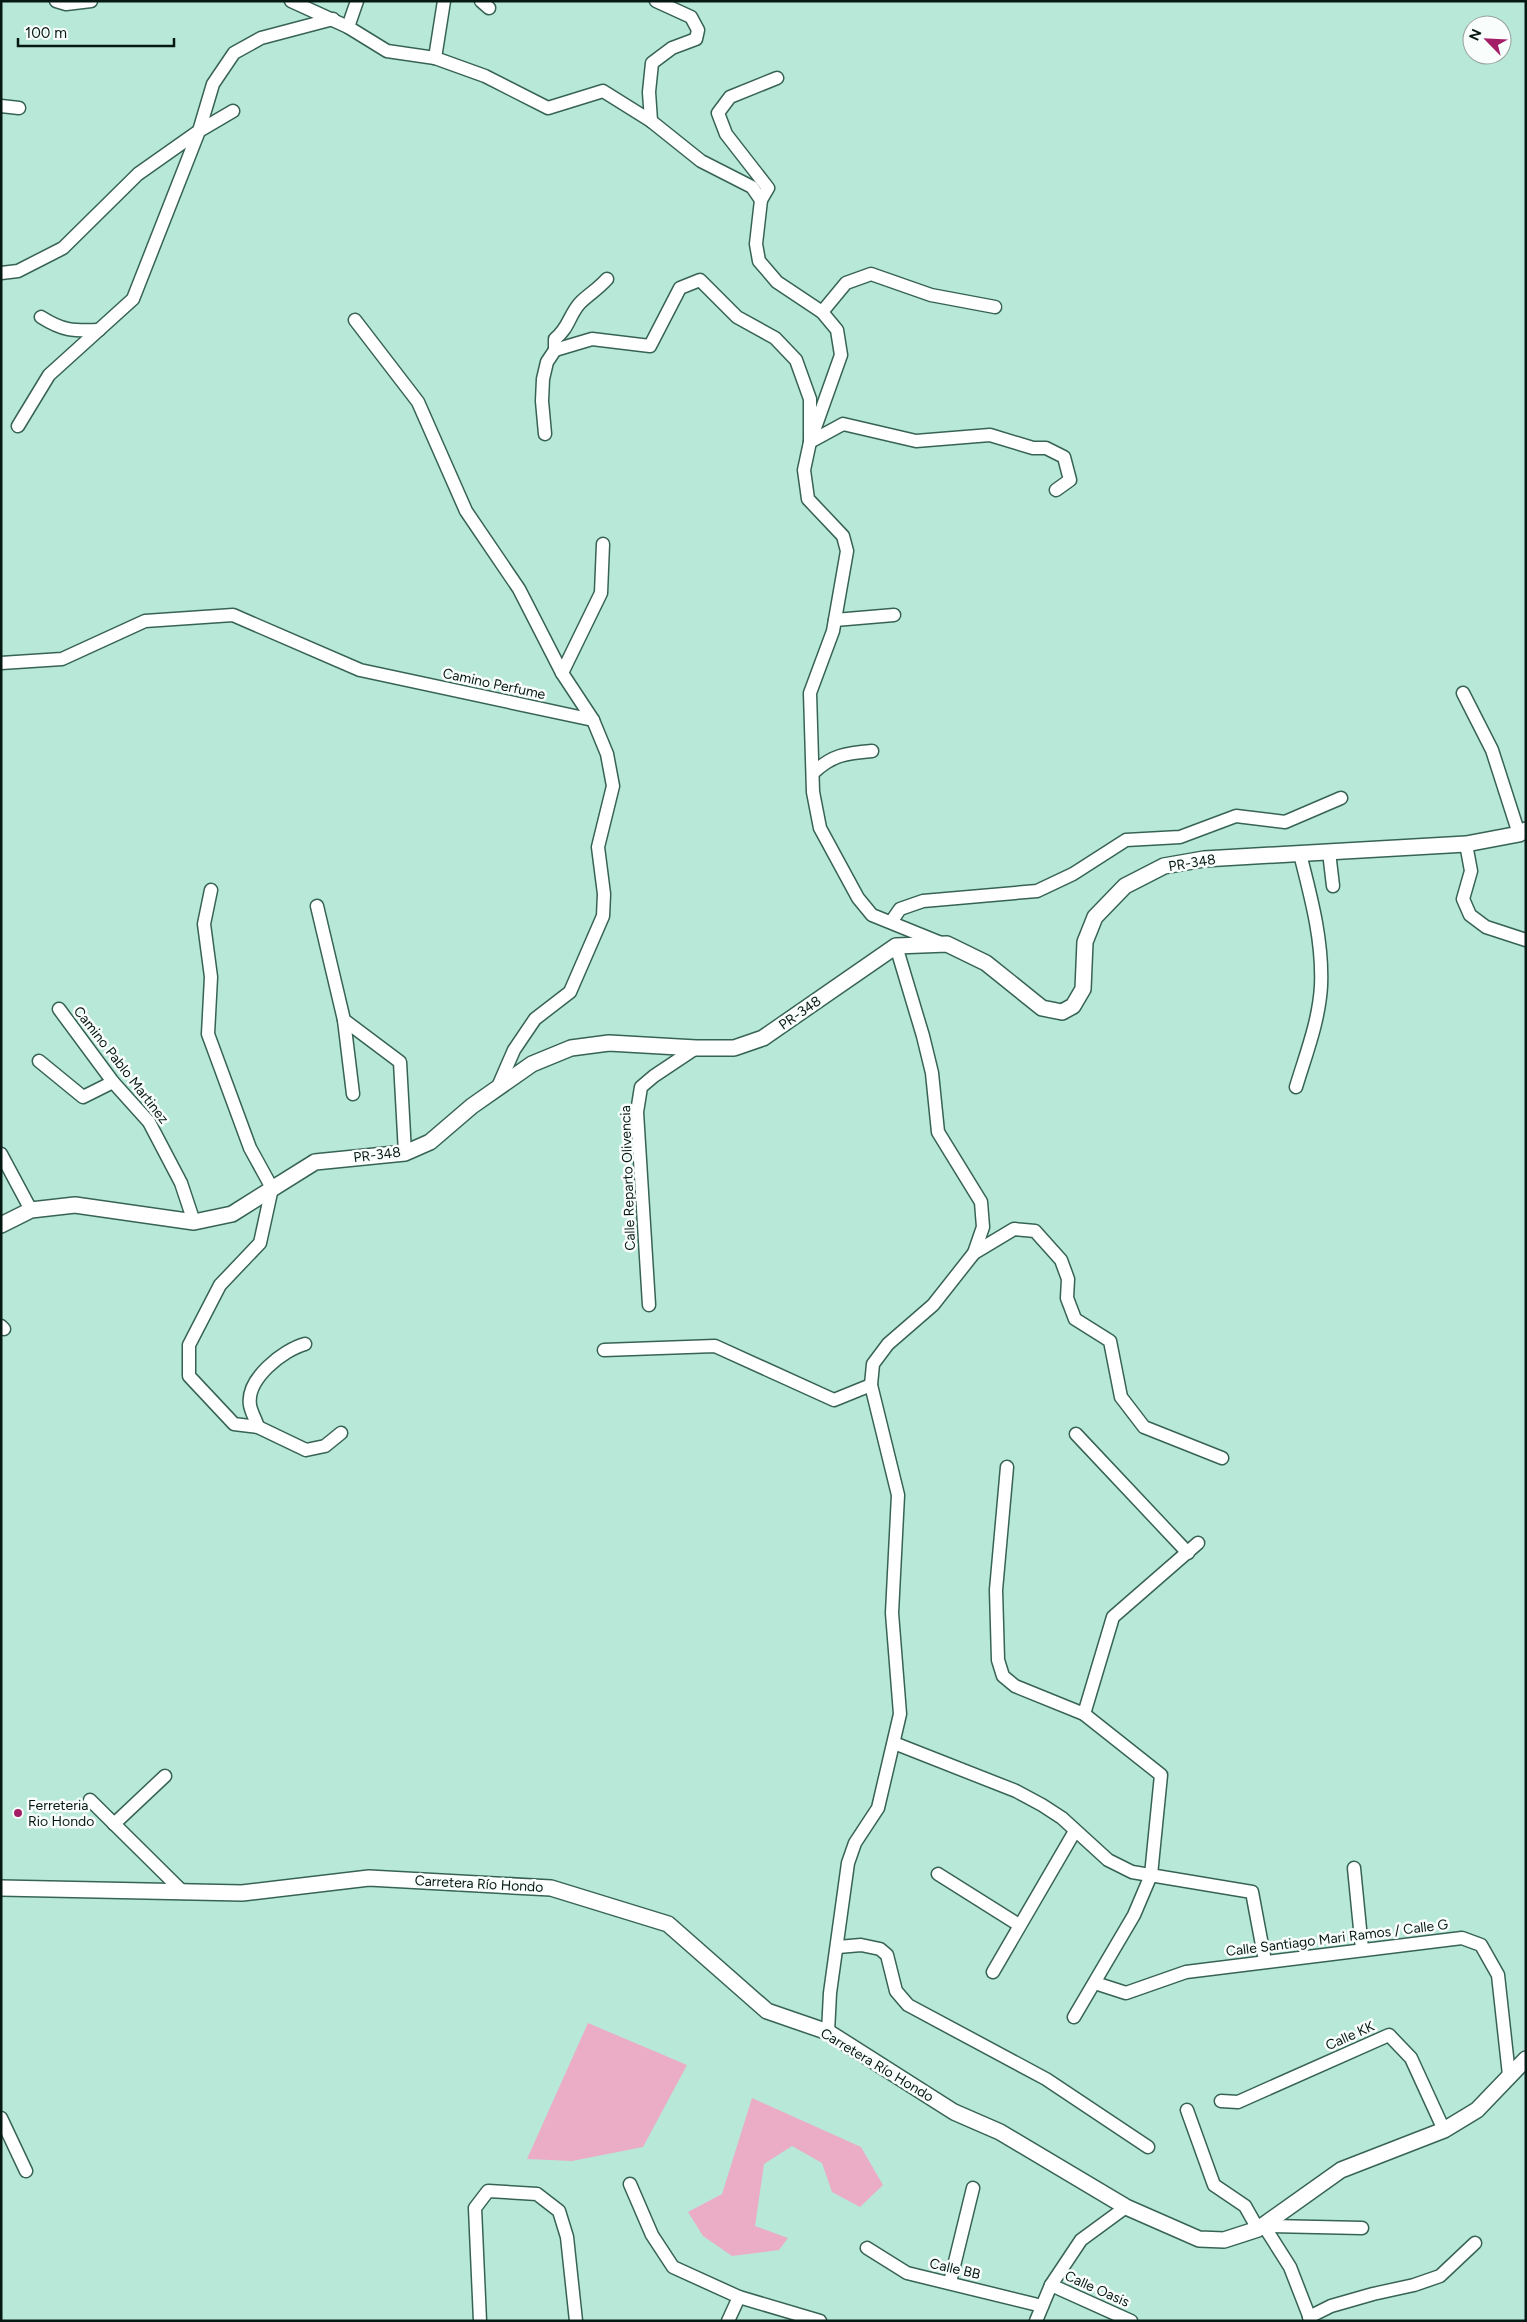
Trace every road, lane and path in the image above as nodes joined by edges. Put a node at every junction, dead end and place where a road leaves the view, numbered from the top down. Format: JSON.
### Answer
{"nodes":[{"id":1,"x":56,"y":1,"type":"edge"},
{"id":2,"x":91,"y":1,"type":"edge"},
{"id":3,"x":291,"y":1,"type":"edge"},
{"id":4,"x":356,"y":1,"type":"edge"},
{"id":5,"x":444,"y":1,"type":"edge"},
{"id":6,"x":656,"y":1,"type":"edge"},
{"id":7,"x":332,"y":19,"type":"junction"},
{"id":8,"x":348,"y":27,"type":"junction"},
{"id":9,"x":435,"y":58,"type":"junction"},
{"id":10,"x":777,"y":78,"type":"dead end"},
{"id":11,"x":1,"y":106,"type":"edge"},
{"id":12,"x":19,"y":108,"type":"dead end"},
{"id":13,"x":233,"y":110,"type":"dead end"},
{"id":14,"x":651,"y":120,"type":"junction"},
{"id":15,"x":199,"y":131,"type":"junction"},
{"id":16,"x":761,"y":200,"type":"junction"},
{"id":17,"x":1,"y":273,"type":"edge"},
{"id":18,"x":606,"y":279,"type":"dead end"},
{"id":19,"x":995,"y":307,"type":"dead end"},
{"id":20,"x":822,"y":312,"type":"junction"},
{"id":21,"x":41,"y":317,"type":"dead end"},
{"id":22,"x":355,"y":320,"type":"dead end"},
{"id":23,"x":99,"y":330,"type":"junction"},
{"id":24,"x":555,"y":350,"type":"junction"},
{"id":25,"x":18,"y":426,"type":"dead end"},
{"id":26,"x":545,"y":434,"type":"dead end"},
{"id":27,"x":810,"y":442,"type":"junction"},
{"id":28,"x":1056,"y":490,"type":"dead end"},
{"id":29,"x":600,"y":551,"type":"dead end"},
{"id":30,"x":894,"y":615,"type":"dead end"},
{"id":31,"x":835,"y":620,"type":"junction"},
{"id":32,"x":1,"y":663,"type":"edge"},
{"id":33,"x":562,"y":673,"type":"junction"},
{"id":34,"x":1463,"y":693,"type":"dead end"},
{"id":35,"x":593,"y":720,"type":"junction"},
{"id":36,"x":872,"y":751,"type":"dead end"},
{"id":37,"x":813,"y":773,"type":"junction"},
{"id":38,"x":1340,"y":798,"type":"dead end"},
{"id":39,"x":1522,"y":832,"type":"edge"},
{"id":40,"x":1466,"y":844,"type":"junction"},
{"id":41,"x":1329,"y":852,"type":"junction"},
{"id":42,"x":1300,"y":854,"type":"junction"},
{"id":43,"x":1333,"y":886,"type":"dead end"},
{"id":44,"x":211,"y":890,"type":"dead end"},
{"id":45,"x":317,"y":906,"type":"dead end"},
{"id":46,"x":891,"y":922,"type":"junction"},
{"id":47,"x":1526,"y":940,"type":"edge"},
{"id":48,"x":947,"y":944,"type":"junction"},
{"id":49,"x":896,"y":946,"type":"junction"},
{"id":50,"x":59,"y":1009,"type":"dead end"},
{"id":51,"x":344,"y":1020,"type":"junction"},
{"id":52,"x":696,"y":1048,"type":"junction"},
{"id":53,"x":39,"y":1061,"type":"dead end"},
{"id":54,"x":113,"y":1082,"type":"junction"},
{"id":55,"x":1296,"y":1087,"type":"dead end"},
{"id":56,"x":497,"y":1089,"type":"junction"},
{"id":57,"x":354,"y":1094,"type":"dead end"},
{"id":58,"x":405,"y":1152,"type":"junction"},
{"id":59,"x":1,"y":1154,"type":"edge"},
{"id":60,"x":272,"y":1188,"type":"junction"},
{"id":61,"x":31,"y":1210,"type":"junction"},
{"id":62,"x":194,"y":1222,"type":"junction"},
{"id":63,"x":1,"y":1225,"type":"edge"},
{"id":64,"x":974,"y":1253,"type":"junction"},
{"id":65,"x":649,"y":1305,"type":"dead end"},
{"id":66,"x":304,"y":1344,"type":"dead end"},
{"id":67,"x":604,"y":1350,"type":"dead end"},
{"id":68,"x":871,"y":1385,"type":"junction"},
{"id":69,"x":258,"y":1427,"type":"junction"},
{"id":70,"x":341,"y":1432,"type":"dead end"},
{"id":71,"x":1076,"y":1434,"type":"dead end"},
{"id":72,"x":1222,"y":1458,"type":"dead end"},
{"id":73,"x":1008,"y":1467,"type":"dead end"},
{"id":74,"x":1198,"y":1544,"type":"dead end"},
{"id":75,"x":1188,"y":1553,"type":"junction"},
{"id":76,"x":1084,"y":1714,"type":"junction"},
{"id":77,"x":894,"y":1743,"type":"junction"},
{"id":78,"x":165,"y":1776,"type":"dead end"},
{"id":79,"x":90,"y":1800,"type":"dead end"},
{"id":80,"x":114,"y":1824,"type":"junction"},
{"id":81,"x":1075,"y":1831,"type":"junction"},
{"id":82,"x":1354,"y":1868,"type":"dead end"},
{"id":83,"x":938,"y":1874,"type":"dead end"},
{"id":84,"x":1151,"y":1875,"type":"junction"},
{"id":85,"x":1,"y":1888,"type":"edge"},
{"id":86,"x":184,"y":1893,"type":"junction"},
{"id":87,"x":1019,"y":1925,"type":"junction"},
{"id":88,"x":838,"y":1947,"type":"junction"},
{"id":89,"x":1362,"y":1949,"type":"junction"},
{"id":90,"x":1266,"y":1962,"type":"junction"},
{"id":91,"x":993,"y":1972,"type":"dead end"},
{"id":92,"x":1095,"y":1983,"type":"junction"},
{"id":93,"x":1074,"y":2018,"type":"dead end"},
{"id":94,"x":828,"y":2032,"type":"junction"},
{"id":95,"x":1518,"y":2067,"type":"edge"},
{"id":96,"x":1221,"y":2101,"type":"dead end"},
{"id":97,"x":1187,"y":2110,"type":"dead end"},
{"id":98,"x":1,"y":2118,"type":"edge"},
{"id":99,"x":1444,"y":2130,"type":"junction"},
{"id":100,"x":1148,"y":2147,"type":"dead end"},
{"id":101,"x":26,"y":2171,"type":"dead end"},
{"id":102,"x":630,"y":2184,"type":"dead end"},
{"id":103,"x":973,"y":2188,"type":"dead end"},
{"id":104,"x":1126,"y":2207,"type":"junction"},
{"id":105,"x":1261,"y":2227,"type":"junction"},
{"id":106,"x":1362,"y":2228,"type":"dead end"},
{"id":107,"x":1475,"y":2243,"type":"dead end"},
{"id":108,"x":867,"y":2248,"type":"dead end"},
{"id":109,"x":950,"y":2282,"type":"junction"},
{"id":110,"x":1051,"y":2285,"type":"junction"},
{"id":111,"x":739,"y":2296,"type":"junction"},
{"id":112,"x":1042,"y":2306,"type":"junction"},
{"id":113,"x":1310,"y":2319,"type":"edge"},
{"id":114,"x":480,"y":2321,"type":"edge"},
{"id":115,"x":576,"y":2321,"type":"edge"},
{"id":116,"x":728,"y":2321,"type":"edge"},
{"id":117,"x":820,"y":2321,"type":"edge"},
{"id":118,"x":1036,"y":2321,"type":"edge"},
{"id":119,"x":1131,"y":2321,"type":"edge"}],
"edges":[{"from":1,"to":2,"type":"street"},
{"from":3,"to":7,"type":"street"},
{"from":4,"to":8,"type":"street"},
{"from":5,"to":9,"type":"street"},
{"from":6,"to":14,"type":"street"},
{"from":7,"to":8,"type":"street"},
{"from":7,"to":15,"type":"street"},
{"from":8,"to":9,"type":"street"},
{"from":9,"to":14,"type":"street"},
{"from":10,"to":16,"type":"street"},
{"from":11,"to":12,"type":"street"},
{"from":13,"to":15,"type":"street"},
{"from":14,"to":16,"type":"street"},
{"from":15,"to":17,"type":"street"},
{"from":15,"to":23,"type":"street"},
{"from":16,"to":20,"type":"street"},
{"from":18,"to":24,"type":"street"},
{"from":19,"to":20,"type":"street"},
{"from":20,"to":27,"type":"street"},
{"from":21,"to":23,"type":"street"},
{"from":22,"to":33,"type":"street"},
{"from":23,"to":25,"type":"street"},
{"from":24,"to":26,"type":"street"},
{"from":24,"to":27,"type":"street"},
{"from":27,"to":28,"type":"street"},
{"from":27,"to":31,"type":"street"},
{"from":29,"to":33,"type":"street"},
{"from":30,"to":31,"type":"street"},
{"from":31,"to":37,"type":"street"},
{"from":32,"to":35,"type":"street","name":"Camino Perfume"},
{"from":33,"to":35,"type":"street"},
{"from":34,"to":39,"type":"street"},
{"from":35,"to":56,"type":"street"},
{"from":36,"to":37,"type":"street"},
{"from":37,"to":46,"type":"street"},
{"from":38,"to":46,"type":"street"},
{"from":39,"to":40,"type":"street","name":"PR-348","number":"PR-348"},
{"from":40,"to":41,"type":"street","name":"PR-348","number":"PR-348"},
{"from":40,"to":47,"type":"street"},
{"from":41,"to":42,"type":"street","name":"PR-348","number":"PR-348"},
{"from":41,"to":43,"type":"street"},
{"from":42,"to":48,"type":"street","name":"PR-348","number":"PR-348"},
{"from":42,"to":55,"type":"street"},
{"from":44,"to":60,"type":"street"},
{"from":45,"to":51,"type":"street"},
{"from":46,"to":48,"type":"street"},
{"from":48,"to":49,"type":"street","name":"PR-348","number":"PR-348"},
{"from":49,"to":52,"type":"street","name":"PR-348","number":"PR-348"},
{"from":49,"to":64,"type":"street"},
{"from":50,"to":54,"type":"street","name":"Camino Pablo Martinez"},
{"from":51,"to":57,"type":"street"},
{"from":51,"to":58,"type":"street"},
{"from":52,"to":56,"type":"street","name":"PR-348","number":"PR-348"},
{"from":52,"to":65,"type":"street","name":"Calle Reparto Olivencia"},
{"from":53,"to":54,"type":"street"},
{"from":54,"to":62,"type":"street","name":"Camino Pablo Martinez"},
{"from":56,"to":58,"type":"street","name":"PR-348","number":"PR-348"},
{"from":58,"to":60,"type":"street","name":"PR-348","number":"PR-348"},
{"from":59,"to":61,"type":"street"},
{"from":60,"to":62,"type":"street","name":"PR-348","number":"PR-348"},
{"from":60,"to":69,"type":"street"},
{"from":61,"to":62,"type":"street","name":"PR-348","number":"PR-348"},
{"from":61,"to":63,"type":"street","name":"PR-348","number":"PR-348"},
{"from":64,"to":68,"type":"street"},
{"from":64,"to":72,"type":"street"},
{"from":66,"to":69,"type":"street"},
{"from":67,"to":68,"type":"street"},
{"from":68,"to":77,"type":"street"},
{"from":69,"to":70,"type":"street"},
{"from":71,"to":75,"type":"street"},
{"from":73,"to":76,"type":"street"},
{"from":74,"to":75,"type":"street"},
{"from":75,"to":76,"type":"street"},
{"from":76,"to":84,"type":"street"},
{"from":77,"to":81,"type":"street"},
{"from":77,"to":88,"type":"street"},
{"from":78,"to":80,"type":"street"},
{"from":79,"to":80,"type":"street"},
{"from":80,"to":86,"type":"street"},
{"from":81,"to":84,"type":"street"},
{"from":81,"to":87,"type":"street"},
{"from":82,"to":89,"type":"street"},
{"from":83,"to":87,"type":"street"},
{"from":84,"to":90,"type":"street"},
{"from":84,"to":92,"type":"street"},
{"from":85,"to":86,"type":"street","name":"Carretera Río Hondo"},
{"from":86,"to":94,"type":"street","name":"Carretera Río Hondo"},
{"from":87,"to":91,"type":"street"},
{"from":88,"to":94,"type":"street"},
{"from":88,"to":100,"type":"street"},
{"from":89,"to":90,"type":"street","name":"Calle Santiago Mari Ramos / Calle G"},
{"from":89,"to":95,"type":"street","name":"Calle Santiago Mari Ramos / Calle G"},
{"from":90,"to":92,"type":"street","name":"Calle Santiago Mari Ramos / Calle G"},
{"from":92,"to":93,"type":"street"},
{"from":94,"to":104,"type":"street","name":"Carretera Río Hondo"},
{"from":95,"to":99,"type":"street","name":"Carretera Río Hondo"},
{"from":96,"to":99,"type":"street","name":"Calle KK"},
{"from":97,"to":105,"type":"street"},
{"from":98,"to":101,"type":"street"},
{"from":99,"to":105,"type":"street","name":"Carretera Río Hondo"},
{"from":102,"to":111,"type":"street"},
{"from":103,"to":109,"type":"street"},
{"from":104,"to":105,"type":"street","name":"Carretera Río Hondo"},
{"from":104,"to":110,"type":"street"},
{"from":105,"to":106,"type":"street"},
{"from":105,"to":113,"type":"street"},
{"from":107,"to":113,"type":"street"},
{"from":108,"to":109,"type":"street","name":"Calle BB"},
{"from":109,"to":112,"type":"street","name":"Calle BB"},
{"from":110,"to":112,"type":"street"},
{"from":110,"to":119,"type":"street","name":"Calle Oasis"},
{"from":111,"to":116,"type":"street"},
{"from":111,"to":117,"type":"street"},
{"from":112,"to":118,"type":"street"},
{"from":114,"to":115,"type":"street"}]}
